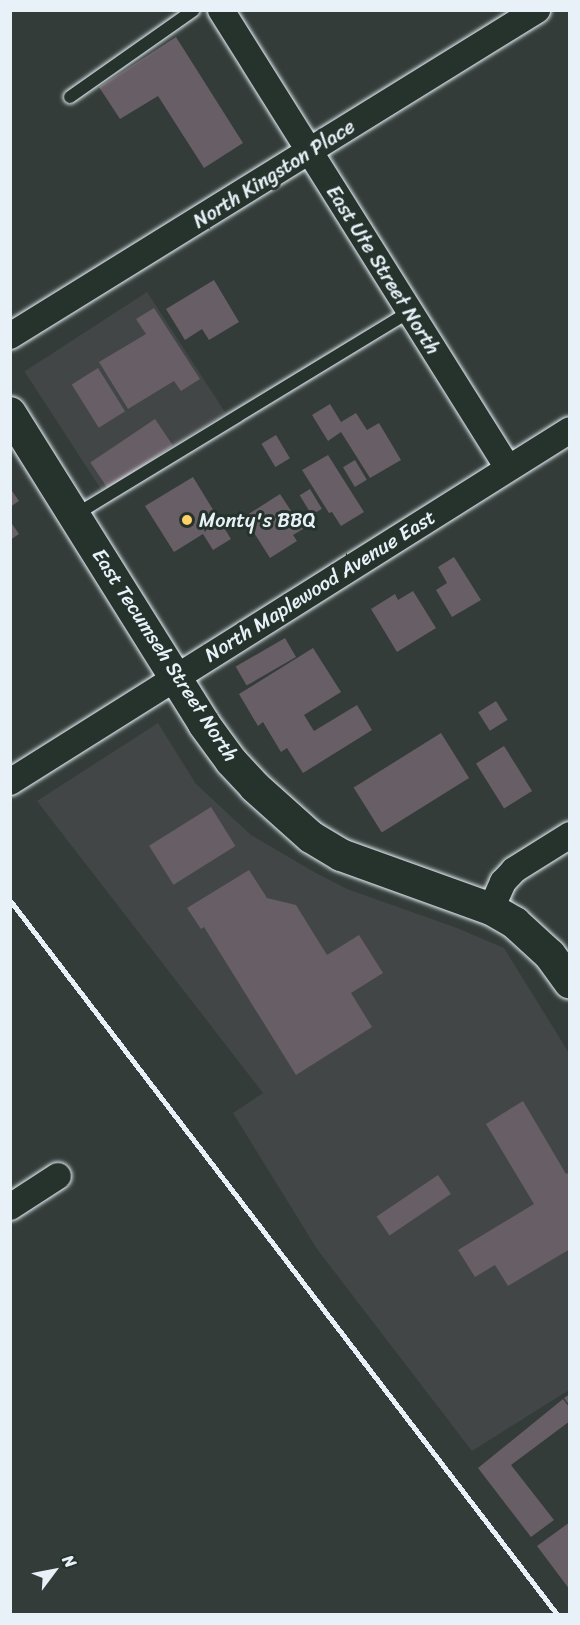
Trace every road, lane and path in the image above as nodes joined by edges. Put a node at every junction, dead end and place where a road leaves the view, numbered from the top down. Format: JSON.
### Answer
{"nodes":[{"id":1,"x":194,"y":10,"type":"edge"},
{"id":2,"x":221,"y":10,"type":"edge"},
{"id":3,"x":537,"y":10,"type":"edge"},
{"id":4,"x":70,"y":97,"type":"dead end"},
{"id":5,"x":310,"y":153,"type":"junction"},
{"id":6,"x":410,"y":311,"type":"junction"},
{"id":7,"x":10,"y":336,"type":"edge"},
{"id":8,"x":10,"y":413,"type":"edge"},
{"id":9,"x":570,"y":430,"type":"edge"},
{"id":10,"x":508,"y":468,"type":"junction"},
{"id":11,"x":75,"y":515,"type":"junction"},
{"id":12,"x":175,"y":678,"type":"junction"},
{"id":13,"x":10,"y":782,"type":"edge"},
{"id":14,"x":570,"y":835,"type":"edge"},
{"id":15,"x":491,"y":909,"type":"junction"},
{"id":16,"x":570,"y":983,"type":"edge"},
{"id":17,"x":58,"y":1176,"type":"dead end"},
{"id":18,"x":10,"y":1207,"type":"edge"}],
"edges":[{"from":1,"to":4,"type":"lane"},
{"from":2,"to":5,"type":"street","name":"East Ute Street North"},
{"from":3,"to":5,"type":"street","name":"North Kingston Place"},
{"from":5,"to":6,"type":"street","name":"East Ute Street North"},
{"from":5,"to":7,"type":"street","name":"North Kingston Place"},
{"from":6,"to":10,"type":"street","name":"East Ute Street North"},
{"from":6,"to":11,"type":"lane"},
{"from":8,"to":11,"type":"street","name":"East Tecumseh Street North"},
{"from":9,"to":10,"type":"street","name":"North Maplewood Avenue East"},
{"from":10,"to":12,"type":"street","name":"North Maplewood Avenue East"},
{"from":11,"to":12,"type":"street","name":"East Tecumseh Street North"},
{"from":12,"to":13,"type":"street","name":"North Maplewood Avenue East"},
{"from":12,"to":15,"type":"street","name":"East Tecumseh Street North"},
{"from":14,"to":15,"type":"street"},
{"from":15,"to":16,"type":"street","name":"East Tecumseh Street North"},
{"from":17,"to":18,"type":"street"}]}
